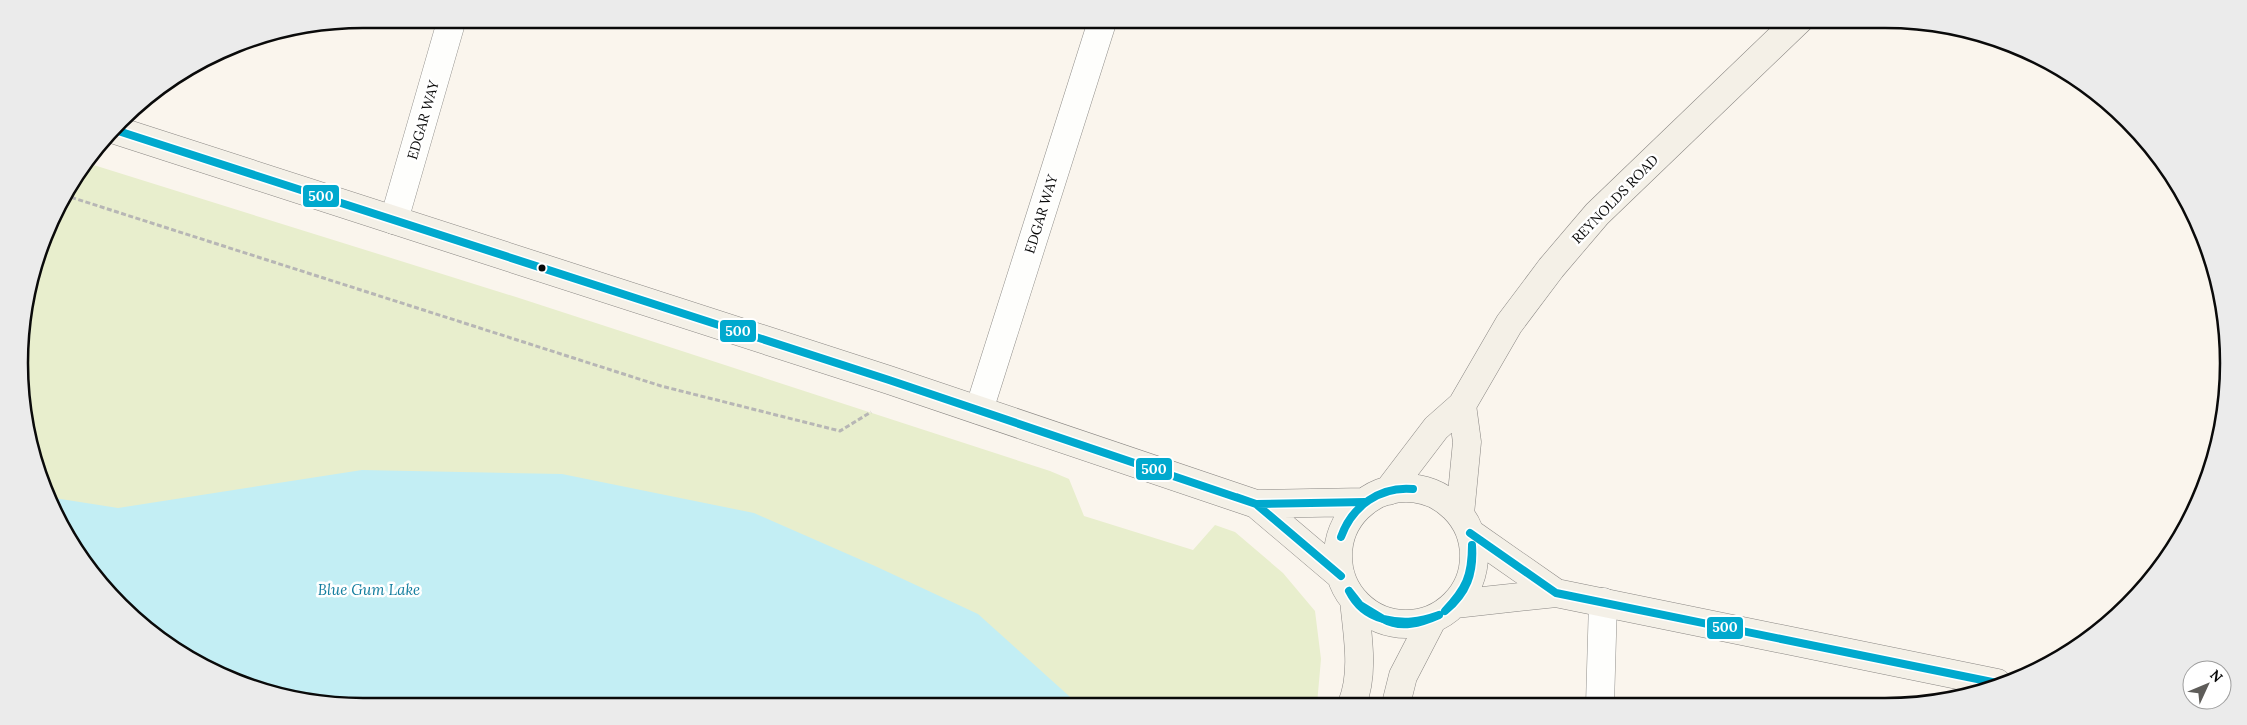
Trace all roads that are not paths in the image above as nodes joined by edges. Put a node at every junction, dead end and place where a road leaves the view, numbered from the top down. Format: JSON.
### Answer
{"nodes":[{"id":1,"x":449,"y":28,"type":"edge"},
{"id":2,"x":1099,"y":28,"type":"edge"},
{"id":3,"x":1791,"y":28,"type":"edge"},
{"id":4,"x":121,"y":132,"type":"edge"},
{"id":5,"x":394,"y":220,"type":"junction"},
{"id":6,"x":1462,"y":405,"type":"junction"},
{"id":7,"x":980,"y":410,"type":"junction"},
{"id":8,"x":1376,"y":497,"type":"junction"},
{"id":9,"x":1256,"y":504,"type":"junction"},
{"id":10,"x":1465,"y":524,"type":"junction"},
{"id":11,"x":1341,"y":576,"type":"junction"},
{"id":12,"x":1556,"y":592,"type":"junction"},
{"id":13,"x":1354,"y":600,"type":"junction"},
{"id":14,"x":1603,"y":602,"type":"junction"},
{"id":15,"x":1455,"y":604,"type":"junction"},
{"id":16,"x":1432,"y":620,"type":"junction"},
{"id":17,"x":1988,"y":681,"type":"edge"},
{"id":18,"x":1355,"y":698,"type":"edge"},
{"id":19,"x":1398,"y":698,"type":"edge"},
{"id":20,"x":1600,"y":698,"type":"edge"}],
"edges":[{"from":1,"to":5,"type":"street","name":"EDGAR WAY"},
{"from":2,"to":7,"type":"street","name":"EDGAR WAY"},
{"from":3,"to":6,"type":"street","name":"REYNOLDS ROAD"},
{"from":4,"to":5,"type":"street"},
{"from":5,"to":7,"type":"street"},
{"from":6,"to":8,"type":"street","name":"REYNOLDS ROAD"},
{"from":6,"to":10,"type":"street"},
{"from":7,"to":9,"type":"street"},
{"from":8,"to":9,"type":"street"},
{"from":8,"to":10,"type":"street"},
{"from":8,"to":11,"type":"street"},
{"from":9,"to":11,"type":"street"},
{"from":10,"to":12,"type":"street"},
{"from":10,"to":15,"type":"street"},
{"from":11,"to":13,"type":"street"},
{"from":12,"to":14,"type":"street"},
{"from":12,"to":15,"type":"street"},
{"from":13,"to":16,"type":"street"},
{"from":13,"to":18,"type":"street"},
{"from":14,"to":17,"type":"street"},
{"from":14,"to":20,"type":"street"},
{"from":15,"to":16,"type":"street"},
{"from":16,"to":19,"type":"street"}]}
